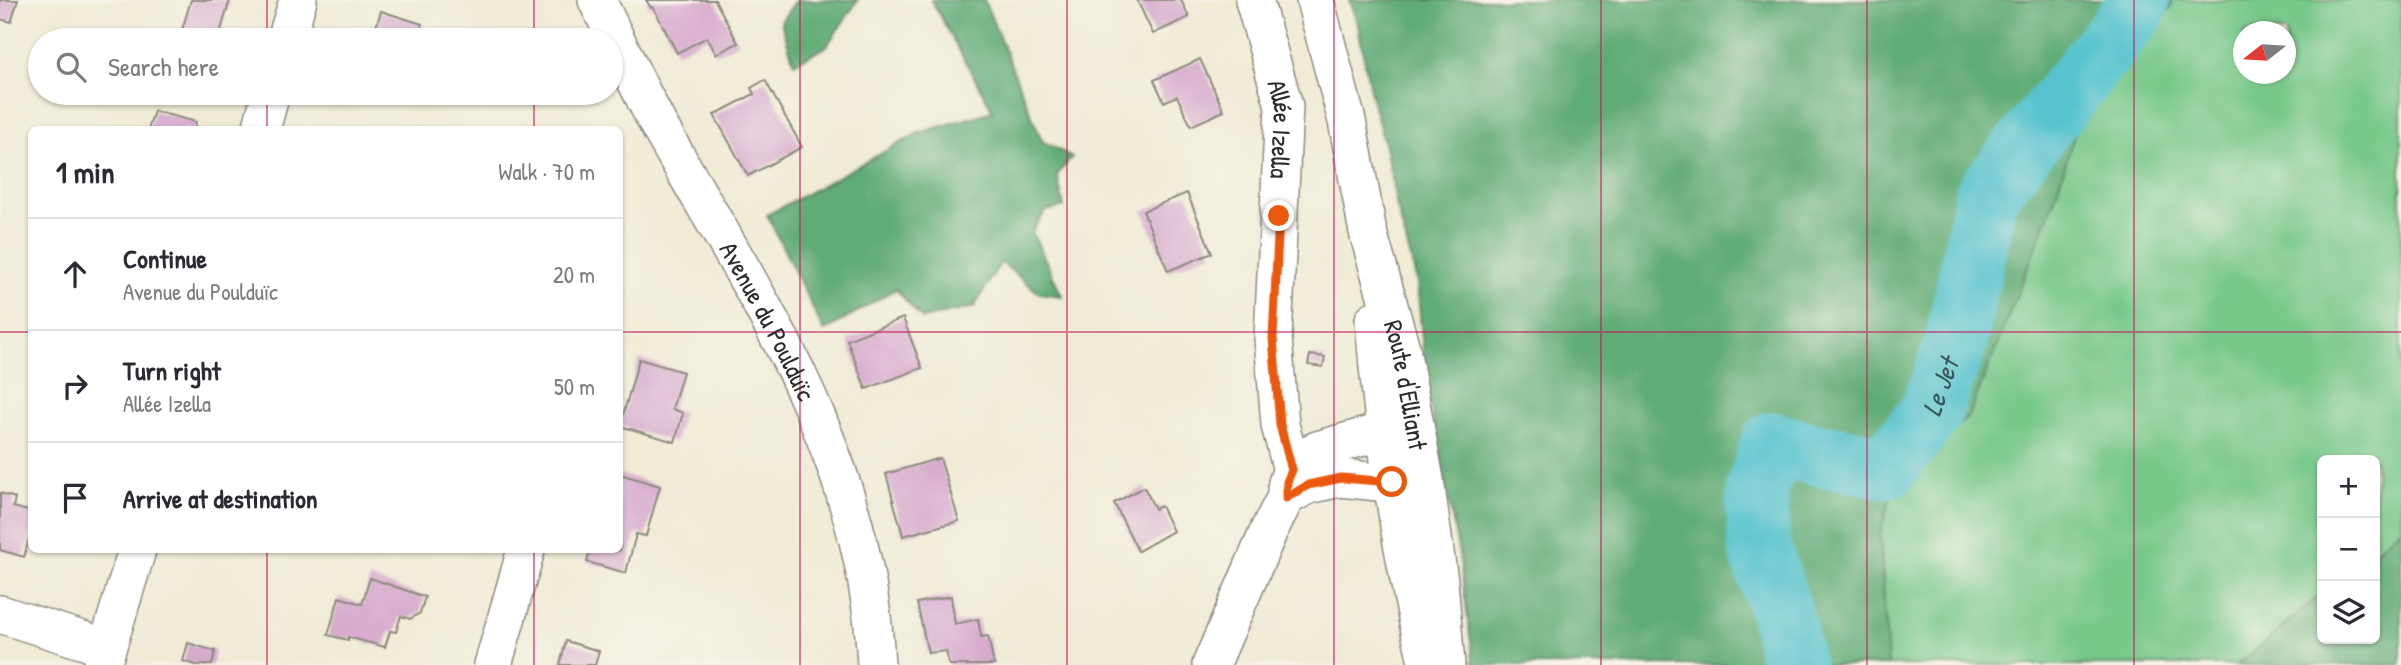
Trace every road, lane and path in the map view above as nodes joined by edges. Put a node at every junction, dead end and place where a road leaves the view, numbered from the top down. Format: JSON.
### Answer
{"nodes":[{"id":1,"x":298,"y":0,"type":"edge"},
{"id":2,"x":597,"y":0,"type":"edge"},
{"id":3,"x":1254,"y":0,"type":"edge"},
{"id":4,"x":1315,"y":0,"type":"edge"},
{"id":5,"x":290,"y":28,"type":"edge"},
{"id":6,"x":611,"y":28,"type":"edge"},
{"id":7,"x":623,"y":52,"type":"edge"},
{"id":8,"x":268,"y":105,"type":"edge"},
{"id":9,"x":262,"y":126,"type":"edge"},
{"id":10,"x":1400,"y":426,"type":"junction"},
{"id":11,"x":1409,"y":481,"type":"junction"},
{"id":12,"x":1289,"y":484,"type":"junction"},
{"id":13,"x":137,"y":553,"type":"edge"},
{"id":14,"x":525,"y":553,"type":"edge"},
{"id":15,"x":0,"y":614,"type":"edge"},
{"id":16,"x":104,"y":657,"type":"edge"},
{"id":17,"x":493,"y":665,"type":"edge"},
{"id":18,"x":876,"y":665,"type":"edge"},
{"id":19,"x":1211,"y":665,"type":"edge"},
{"id":20,"x":1428,"y":665,"type":"edge"},
{"id":21,"x":1447,"y":665,"type":"edge"}],
"edges":[{"from":1,"to":5,"type":"street"},
{"from":2,"to":6,"type":"street","name":"Avenue du Poulduïc"},
{"from":3,"to":12,"type":"street","name":"Allée Izella"},
{"from":4,"to":10,"type":"street","name":"Route d'Elliant"},
{"from":7,"to":18,"type":"street","name":"Avenue du Poulduïc"},
{"from":8,"to":9,"type":"street"},
{"from":10,"to":11,"type":"street","name":"Route d'Elliant"},
{"from":10,"to":12,"type":"street"},
{"from":11,"to":12,"type":"street"},
{"from":11,"to":20,"type":"street","name":"Route d'Elliant"},
{"from":11,"to":21,"type":"street","name":"Route d'Elliant"},
{"from":12,"to":19,"type":"street"},
{"from":13,"to":16,"type":"street"},
{"from":14,"to":17,"type":"street"},
{"from":15,"to":16,"type":"street"}]}
